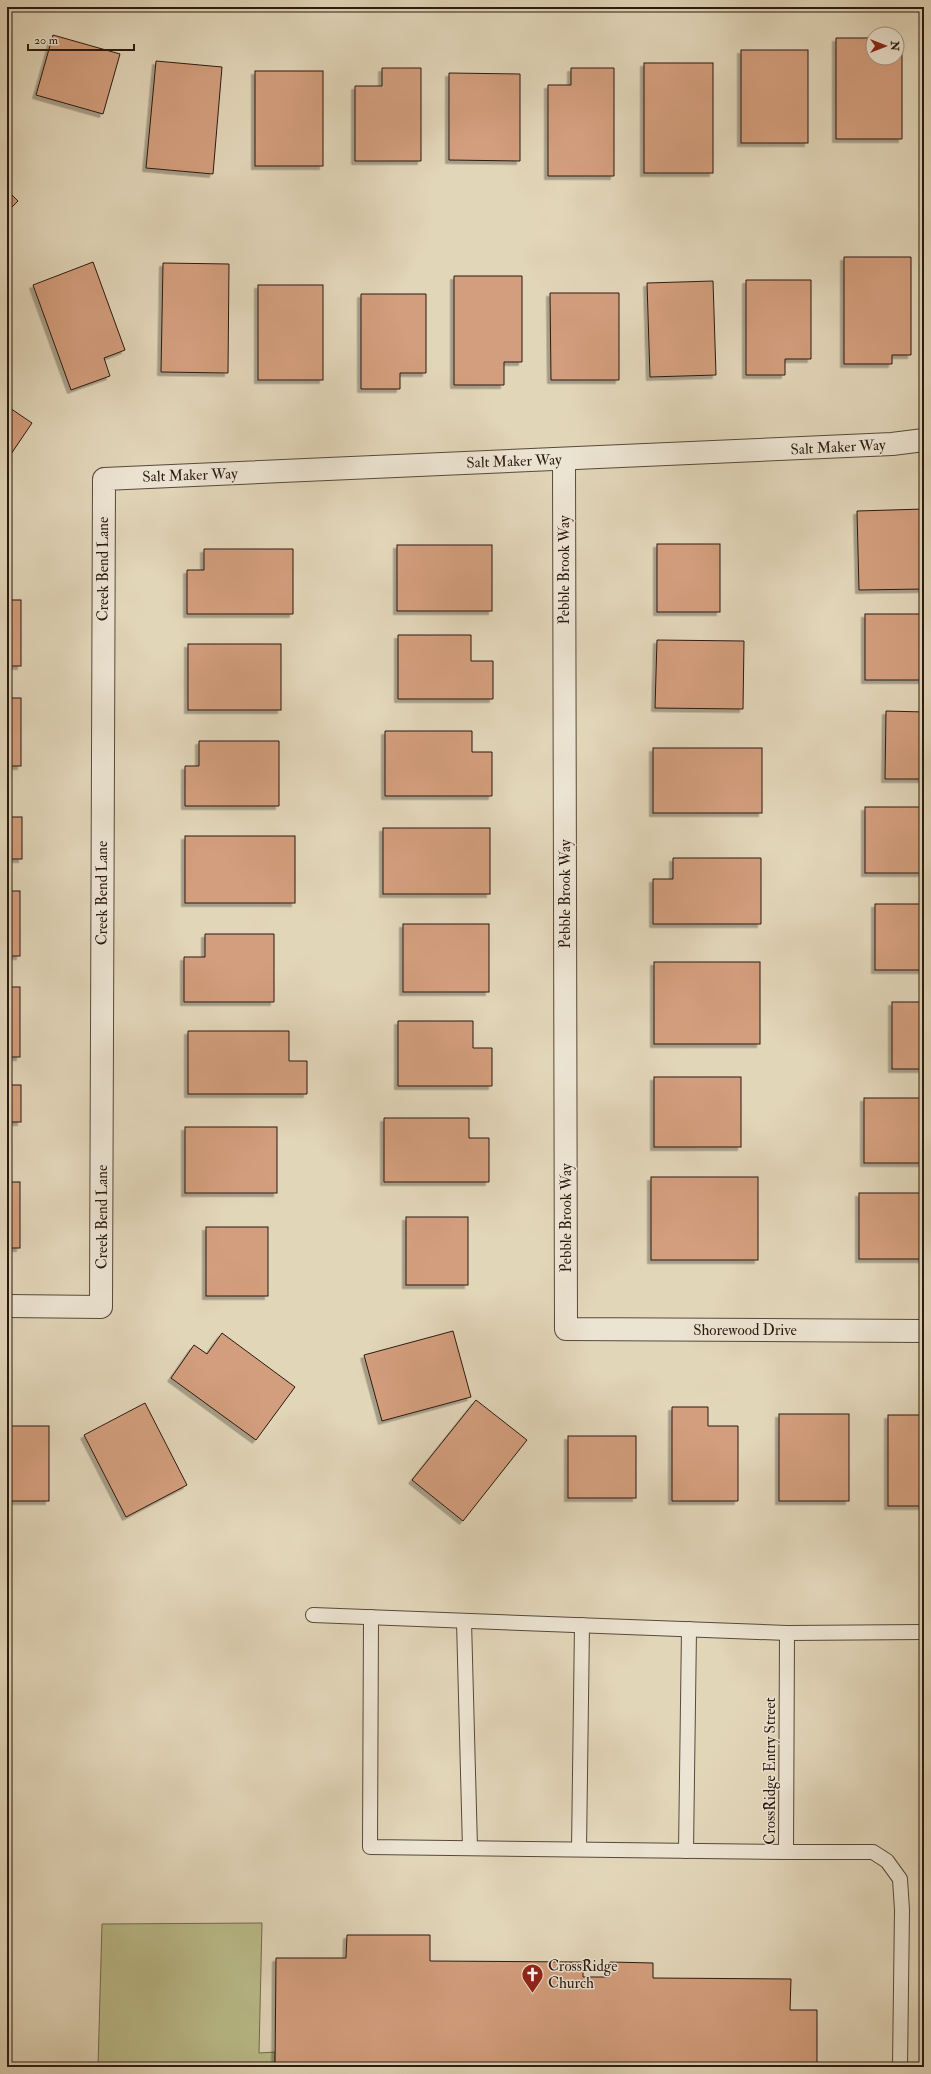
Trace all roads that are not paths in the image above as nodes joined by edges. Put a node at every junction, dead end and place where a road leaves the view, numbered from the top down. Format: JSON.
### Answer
{"nodes":[{"id":1,"x":924,"y":440,"type":"edge"},
{"id":2,"x":564,"y":459,"type":"junction"},
{"id":3,"x":104,"y":479,"type":"joint"},
{"id":4,"x":7,"y":1306,"type":"edge"},
{"id":5,"x":566,"y":1328,"type":"joint"},
{"id":6,"x":924,"y":1331,"type":"edge"},
{"id":7,"x":312,"y":1615,"type":"dead end"},
{"id":8,"x":371,"y":1617,"type":"junction"},
{"id":9,"x":464,"y":1621,"type":"junction"},
{"id":10,"x":582,"y":1625,"type":"junction"},
{"id":11,"x":689,"y":1629,"type":"junction"},
{"id":12,"x":924,"y":1632,"type":"edge"},
{"id":13,"x":787,"y":1633,"type":"junction"},
{"id":14,"x":470,"y":1848,"type":"junction"},
{"id":15,"x":579,"y":1849,"type":"junction"},
{"id":16,"x":686,"y":1851,"type":"junction"},
{"id":17,"x":786,"y":1852,"type":"junction"},
{"id":18,"x":900,"y":2067,"type":"edge"}],
"edges":[{"from":1,"to":2,"type":"street","name":"Salt Maker Way"},
{"from":2,"to":3,"type":"street","name":"Salt Maker Way"},
{"from":2,"to":5,"type":"street","name":"Pebble Brook Way"},
{"from":3,"to":4,"type":"street","name":"Creek Bend Lane"},
{"from":5,"to":6,"type":"street","name":"Shorewood Drive"},
{"from":7,"to":8,"type":"lane"},
{"from":8,"to":9,"type":"lane"},
{"from":8,"to":14,"type":"lane"},
{"from":9,"to":10,"type":"lane"},
{"from":9,"to":14,"type":"lane"},
{"from":10,"to":11,"type":"lane"},
{"from":10,"to":15,"type":"lane"},
{"from":11,"to":13,"type":"lane"},
{"from":11,"to":16,"type":"lane"},
{"from":12,"to":13,"type":"lane"},
{"from":13,"to":17,"type":"lane","name":"CrossRidge Entry Street"},
{"from":14,"to":15,"type":"lane"},
{"from":15,"to":16,"type":"lane"},
{"from":16,"to":17,"type":"lane"},
{"from":17,"to":18,"type":"lane","name":"CrossRidge Entry Street"}]}
